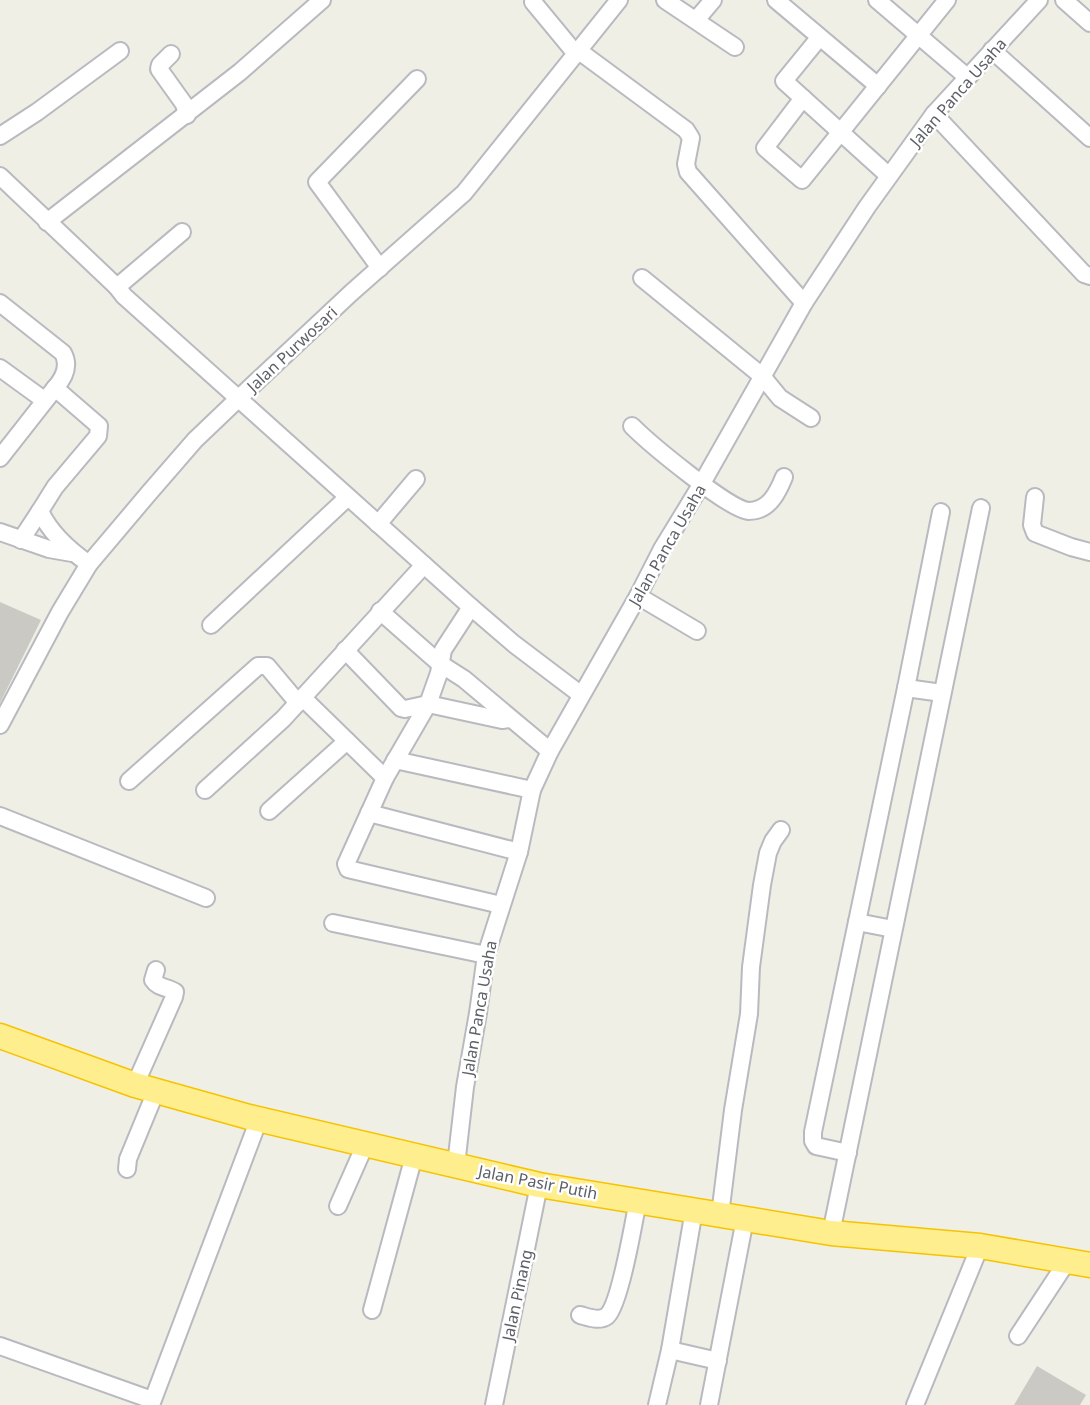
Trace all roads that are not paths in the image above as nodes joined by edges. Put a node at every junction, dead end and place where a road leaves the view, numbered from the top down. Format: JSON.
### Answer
{"nodes":[{"id":1,"x":322,"y":0,"type":"edge"},
{"id":2,"x":619,"y":0,"type":"edge"},
{"id":3,"x":665,"y":0,"type":"edge"},
{"id":4,"x":713,"y":0,"type":"edge"},
{"id":5,"x":776,"y":0,"type":"edge"},
{"id":6,"x":878,"y":0,"type":"edge"},
{"id":7,"x":947,"y":0,"type":"edge"},
{"id":8,"x":1064,"y":0,"type":"edge"},
{"id":9,"x":533,"y":2,"type":"dead end"},
{"id":10,"x":1034,"y":2,"type":"edge"},
{"id":11,"x":696,"y":20,"type":"junction"},
{"id":12,"x":1090,"y":23,"type":"edge"},
{"id":13,"x":919,"y":35,"type":"junction"},
{"id":14,"x":819,"y":38,"type":"junction"},
{"id":15,"x":735,"y":46,"type":"dead end"},
{"id":16,"x":992,"y":50,"type":"junction"},
{"id":17,"x":120,"y":51,"type":"dead end"},
{"id":18,"x":578,"y":52,"type":"junction"},
{"id":19,"x":171,"y":54,"type":"dead end"},
{"id":20,"x":967,"y":77,"type":"junction"},
{"id":21,"x":417,"y":79,"type":"dead end"},
{"id":22,"x":878,"y":86,"type":"junction"},
{"id":23,"x":803,"y":98,"type":"junction"},
{"id":24,"x":934,"y":114,"type":"junction"},
{"id":25,"x":187,"y":115,"type":"junction"},
{"id":26,"x":841,"y":133,"type":"junction"},
{"id":27,"x":0,"y":136,"type":"edge"},
{"id":28,"x":1090,"y":138,"type":"edge"},
{"id":29,"x":0,"y":176,"type":"edge"},
{"id":30,"x":889,"y":176,"type":"junction"},
{"id":31,"x":47,"y":222,"type":"junction"},
{"id":32,"x":182,"y":232,"type":"dead end"},
{"id":33,"x":380,"y":268,"type":"junction"},
{"id":34,"x":1090,"y":276,"type":"edge"},
{"id":35,"x":642,"y":278,"type":"dead end"},
{"id":36,"x":117,"y":287,"type":"junction"},
{"id":37,"x":0,"y":303,"type":"edge"},
{"id":38,"x":804,"y":303,"type":"junction"},
{"id":39,"x":0,"y":368,"type":"edge"},
{"id":40,"x":762,"y":376,"type":"junction"},
{"id":41,"x":49,"y":394,"type":"junction"},
{"id":42,"x":239,"y":398,"type":"junction"},
{"id":43,"x":811,"y":418,"type":"dead end"},
{"id":44,"x":632,"y":426,"type":"dead end"},
{"id":45,"x":0,"y":458,"type":"edge"},
{"id":46,"x":784,"y":477,"type":"dead end"},
{"id":47,"x":416,"y":479,"type":"dead end"},
{"id":48,"x":701,"y":485,"type":"junction"},
{"id":49,"x":348,"y":497,"type":"junction"},
{"id":50,"x":1035,"y":497,"type":"dead end"},
{"id":51,"x":981,"y":508,"type":"dead end"},
{"id":52,"x":40,"y":511,"type":"junction"},
{"id":53,"x":940,"y":512,"type":"dead end"},
{"id":54,"x":378,"y":524,"type":"junction"},
{"id":55,"x":0,"y":532,"type":"edge"},
{"id":56,"x":21,"y":540,"type":"junction"},
{"id":57,"x":72,"y":552,"type":"junction"},
{"id":58,"x":1090,"y":552,"type":"edge"},
{"id":59,"x":89,"y":564,"type":"junction"},
{"id":60,"x":424,"y":565,"type":"junction"},
{"id":61,"x":638,"y":596,"type":"junction"},
{"id":62,"x":471,"y":608,"type":"junction"},
{"id":63,"x":380,"y":611,"type":"junction"},
{"id":64,"x":211,"y":625,"type":"dead end"},
{"id":65,"x":697,"y":631,"type":"dead end"},
{"id":66,"x":345,"y":651,"type":"junction"},
{"id":67,"x":440,"y":663,"type":"junction"},
{"id":68,"x":906,"y":688,"type":"junction"},
{"id":69,"x":942,"y":693,"type":"junction"},
{"id":70,"x":482,"y":694,"type":"junction"},
{"id":71,"x":580,"y":694,"type":"junction"},
{"id":72,"x":300,"y":700,"type":"junction"},
{"id":73,"x":428,"y":704,"type":"junction"},
{"id":74,"x":470,"y":714,"type":"junction"},
{"id":75,"x":510,"y":719,"type":"junction"},
{"id":76,"x":0,"y":725,"type":"edge"},
{"id":77,"x":347,"y":741,"type":"junction"},
{"id":78,"x":550,"y":751,"type":"junction"},
{"id":79,"x":395,"y":760,"type":"junction"},
{"id":80,"x":385,"y":778,"type":"junction"},
{"id":81,"x":129,"y":781,"type":"dead end"},
{"id":82,"x":205,"y":790,"type":"dead end"},
{"id":83,"x":532,"y":790,"type":"junction"},
{"id":84,"x":268,"y":811,"type":"dead end"},
{"id":85,"x":369,"y":813,"type":"junction"},
{"id":86,"x":0,"y":816,"type":"edge"},
{"id":87,"x":781,"y":830,"type":"dead end"},
{"id":88,"x":519,"y":852,"type":"junction"},
{"id":89,"x":206,"y":898,"type":"dead end"},
{"id":90,"x":501,"y":905,"type":"junction"},
{"id":91,"x":857,"y":922,"type":"junction"},
{"id":92,"x":333,"y":923,"type":"dead end"},
{"id":93,"x":893,"y":929,"type":"junction"},
{"id":94,"x":486,"y":955,"type":"junction"},
{"id":95,"x":156,"y":970,"type":"dead end"},
{"id":96,"x":0,"y":1036,"type":"edge"},
{"id":97,"x":146,"y":1088,"type":"junction"},
{"id":98,"x":259,"y":1119,"type":"junction"},
{"id":99,"x":365,"y":1145,"type":"junction"},
{"id":100,"x":848,"y":1153,"type":"junction"},
{"id":101,"x":414,"y":1156,"type":"junction"},
{"id":102,"x":456,"y":1165,"type":"junction"},
{"id":103,"x":128,"y":1169,"type":"dead end"},
{"id":104,"x":539,"y":1185,"type":"junction"},
{"id":105,"x":638,"y":1200,"type":"junction"},
{"id":106,"x":338,"y":1206,"type":"dead end"},
{"id":107,"x":694,"y":1210,"type":"junction"},
{"id":108,"x":720,"y":1215,"type":"junction"},
{"id":109,"x":745,"y":1219,"type":"junction"},
{"id":110,"x":831,"y":1233,"type":"junction"},
{"id":111,"x":980,"y":1246,"type":"junction"},
{"id":112,"x":1079,"y":1263,"type":"edge"},
{"id":113,"x":372,"y":1310,"type":"dead end"},
{"id":114,"x":580,"y":1315,"type":"dead end"},
{"id":115,"x":1018,"y":1336,"type":"dead end"},
{"id":116,"x":0,"y":1346,"type":"edge"},
{"id":117,"x":670,"y":1350,"type":"junction"},
{"id":118,"x":718,"y":1361,"type":"junction"},
{"id":119,"x":151,"y":1402,"type":"edge"},
{"id":120,"x":494,"y":1405,"type":"edge"},
{"id":121,"x":657,"y":1405,"type":"edge"},
{"id":122,"x":709,"y":1405,"type":"edge"},
{"id":123,"x":915,"y":1405,"type":"edge"}],
"edges":[{"from":1,"to":25,"type":"street"},
{"from":2,"to":18,"type":"street","name":"Jalan Purwosari"},
{"from":3,"to":11,"type":"street"},
{"from":4,"to":11,"type":"street"},
{"from":5,"to":14,"type":"street"},
{"from":6,"to":13,"type":"street"},
{"from":7,"to":13,"type":"street"},
{"from":8,"to":12,"type":"street"},
{"from":9,"to":18,"type":"street"},
{"from":10,"to":16,"type":"street","name":"Jalan Panca Usaha"},
{"from":11,"to":15,"type":"street"},
{"from":13,"to":20,"type":"street"},
{"from":13,"to":22,"type":"street"},
{"from":14,"to":22,"type":"street"},
{"from":14,"to":23,"type":"street"},
{"from":16,"to":20,"type":"street","name":"Jalan Panca Usaha"},
{"from":16,"to":28,"type":"street"},
{"from":17,"to":27,"type":"street"},
{"from":18,"to":33,"type":"street","name":"Jalan Purwosari"},
{"from":18,"to":38,"type":"street"},
{"from":19,"to":25,"type":"street"},
{"from":20,"to":24,"type":"street","name":"Jalan Panca Usaha"},
{"from":21,"to":33,"type":"street"},
{"from":22,"to":26,"type":"street"},
{"from":23,"to":26,"type":"street"},
{"from":23,"to":26,"type":"street"},
{"from":24,"to":30,"type":"street","name":"Jalan Panca Usaha"},
{"from":24,"to":34,"type":"street"},
{"from":25,"to":31,"type":"street"},
{"from":26,"to":30,"type":"street"},
{"from":29,"to":31,"type":"street"},
{"from":30,"to":38,"type":"street","name":"Jalan Panca Usaha"},
{"from":31,"to":36,"type":"street"},
{"from":32,"to":36,"type":"street"},
{"from":33,"to":42,"type":"street","name":"Jalan Purwosari"},
{"from":35,"to":40,"type":"street"},
{"from":36,"to":42,"type":"street"},
{"from":37,"to":41,"type":"street"},
{"from":38,"to":40,"type":"street","name":"Jalan Panca Usaha"},
{"from":39,"to":41,"type":"street"},
{"from":40,"to":43,"type":"street"},
{"from":40,"to":48,"type":"street","name":"Jalan Panca Usaha"},
{"from":41,"to":45,"type":"street"},
{"from":41,"to":52,"type":"street"},
{"from":42,"to":49,"type":"street"},
{"from":42,"to":59,"type":"street","name":"Jalan Purwosari"},
{"from":44,"to":48,"type":"street"},
{"from":46,"to":48,"type":"street"},
{"from":47,"to":54,"type":"street"},
{"from":48,"to":61,"type":"street","name":"Jalan Panca Usaha"},
{"from":49,"to":54,"type":"street"},
{"from":49,"to":64,"type":"street"},
{"from":50,"to":58,"type":"street"},
{"from":51,"to":69,"type":"street"},
{"from":52,"to":56,"type":"street"},
{"from":52,"to":57,"type":"street"},
{"from":53,"to":68,"type":"street"},
{"from":54,"to":60,"type":"street"},
{"from":55,"to":56,"type":"street"},
{"from":56,"to":57,"type":"street"},
{"from":57,"to":59,"type":"street"},
{"from":59,"to":76,"type":"street","name":"Jalan Purwosari"},
{"from":60,"to":62,"type":"street"},
{"from":60,"to":63,"type":"street"},
{"from":61,"to":65,"type":"street"},
{"from":61,"to":71,"type":"street","name":"Jalan Panca Usaha"},
{"from":62,"to":67,"type":"street"},
{"from":62,"to":71,"type":"street"},
{"from":63,"to":66,"type":"street"},
{"from":63,"to":67,"type":"street"},
{"from":66,"to":72,"type":"street"},
{"from":66,"to":73,"type":"street"},
{"from":67,"to":70,"type":"street"},
{"from":67,"to":73,"type":"street"},
{"from":68,"to":69,"type":"street"},
{"from":68,"to":91,"type":"street"},
{"from":69,"to":93,"type":"street"},
{"from":70,"to":74,"type":"street"},
{"from":70,"to":75,"type":"street"},
{"from":71,"to":78,"type":"street","name":"Jalan Panca Usaha"},
{"from":72,"to":77,"type":"street"},
{"from":72,"to":81,"type":"street"},
{"from":72,"to":82,"type":"street"},
{"from":73,"to":74,"type":"street"},
{"from":73,"to":79,"type":"street"},
{"from":74,"to":75,"type":"street"},
{"from":75,"to":78,"type":"street"},
{"from":77,"to":80,"type":"street"},
{"from":77,"to":84,"type":"street"},
{"from":78,"to":83,"type":"street","name":"Jalan Panca Usaha"},
{"from":79,"to":80,"type":"street"},
{"from":79,"to":83,"type":"street"},
{"from":80,"to":85,"type":"street"},
{"from":83,"to":88,"type":"street","name":"Jalan Panca Usaha"},
{"from":85,"to":88,"type":"street"},
{"from":85,"to":90,"type":"street"},
{"from":86,"to":89,"type":"street"},
{"from":87,"to":108,"type":"street"},
{"from":88,"to":90,"type":"street","name":"Jalan Panca Usaha"},
{"from":90,"to":94,"type":"street","name":"Jalan Panca Usaha"},
{"from":91,"to":93,"type":"street"},
{"from":91,"to":100,"type":"street"},
{"from":92,"to":94,"type":"street"},
{"from":93,"to":100,"type":"street"},
{"from":94,"to":102,"type":"street","name":"Jalan Panca Usaha"},
{"from":95,"to":97,"type":"street"},
{"from":96,"to":97,"type":"highway","name":"Jalan Pasir Putih"},
{"from":97,"to":98,"type":"highway","name":"Jalan Pasir Putih"},
{"from":97,"to":103,"type":"street"},
{"from":98,"to":99,"type":"highway","name":"Jalan Pasir Putih"},
{"from":98,"to":119,"type":"street"},
{"from":99,"to":101,"type":"highway","name":"Jalan Pasir Putih"},
{"from":99,"to":106,"type":"street"},
{"from":100,"to":110,"type":"street"},
{"from":101,"to":102,"type":"highway","name":"Jalan Pasir Putih"},
{"from":101,"to":113,"type":"street"},
{"from":102,"to":104,"type":"highway","name":"Jalan Pasir Putih"},
{"from":104,"to":105,"type":"highway","name":"Jalan Pasir Putih"},
{"from":104,"to":120,"type":"street","name":"Jalan Pinang"},
{"from":105,"to":107,"type":"highway","name":"Jalan Pasir Putih"},
{"from":105,"to":114,"type":"street"},
{"from":107,"to":108,"type":"highway","name":"Jalan Pasir Putih"},
{"from":107,"to":117,"type":"street"},
{"from":108,"to":109,"type":"highway","name":"Jalan Pasir Putih"},
{"from":109,"to":110,"type":"highway","name":"Jalan Pasir Putih"},
{"from":109,"to":118,"type":"street"},
{"from":110,"to":111,"type":"highway","name":"Jalan Pasir Putih"},
{"from":111,"to":112,"type":"highway","name":"Jalan Pasir Putih"},
{"from":111,"to":123,"type":"street"},
{"from":112,"to":115,"type":"street"},
{"from":116,"to":119,"type":"street"},
{"from":117,"to":118,"type":"street"},
{"from":117,"to":121,"type":"street"},
{"from":118,"to":122,"type":"street"}]}
